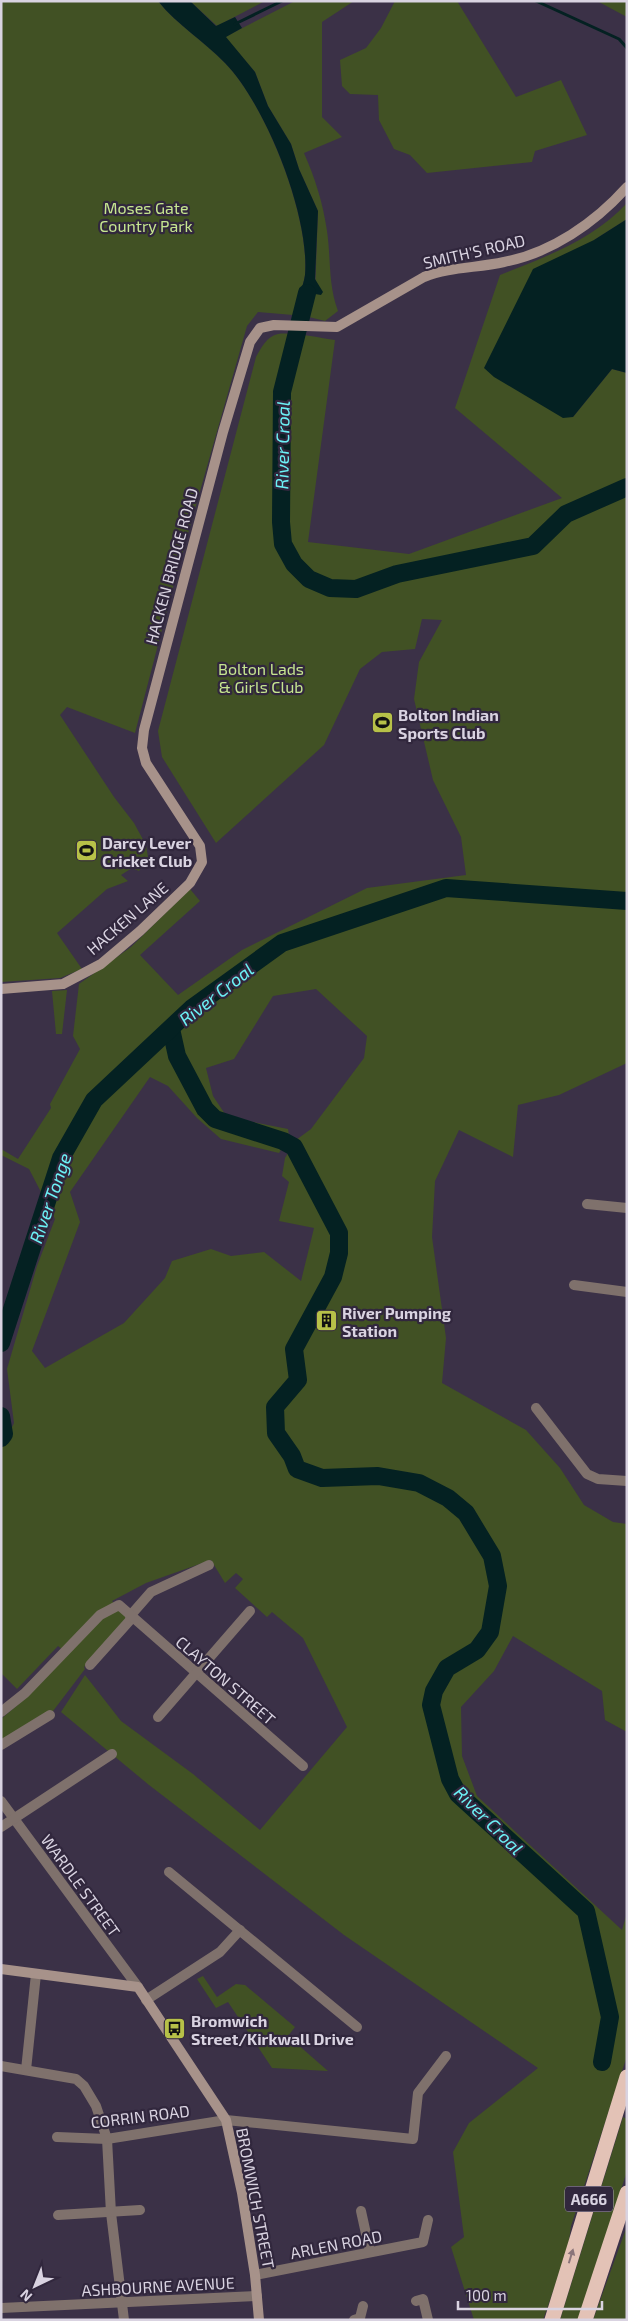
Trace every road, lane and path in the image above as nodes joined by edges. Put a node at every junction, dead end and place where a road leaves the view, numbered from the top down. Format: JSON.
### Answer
{"nodes":[{"id":1,"x":627,"y":187,"type":"edge"},
{"id":2,"x":320,"y":328,"type":"joint"},
{"id":3,"x":202,"y":862,"type":"joint"},
{"id":4,"x":1,"y":990,"type":"edge"},
{"id":5,"x":587,"y":1204,"type":"dead end"},
{"id":6,"x":627,"y":1208,"type":"edge"},
{"id":7,"x":574,"y":1285,"type":"dead end"},
{"id":8,"x":627,"y":1292,"type":"edge"},
{"id":9,"x":536,"y":1408,"type":"dead end"},
{"id":10,"x":627,"y":1482,"type":"edge"},
{"id":11,"x":209,"y":1565,"type":"dead end"},
{"id":12,"x":250,"y":1610,"type":"dead end"},
{"id":13,"x":131,"y":1617,"type":"junction"},
{"id":14,"x":90,"y":1665,"type":"dead end"},
{"id":15,"x":196,"y":1673,"type":"junction"},
{"id":16,"x":1,"y":1712,"type":"edge"},
{"id":17,"x":50,"y":1715,"type":"dead end"},
{"id":18,"x":158,"y":1717,"type":"dead end"},
{"id":19,"x":1,"y":1745,"type":"edge"},
{"id":20,"x":112,"y":1754,"type":"dead end"},
{"id":21,"x":303,"y":1766,"type":"dead end"},
{"id":22,"x":1,"y":1800,"type":"edge"},
{"id":23,"x":14,"y":1818,"type":"junction"},
{"id":24,"x":1,"y":1827,"type":"edge"},
{"id":25,"x":169,"y":1872,"type":"dead end"},
{"id":26,"x":240,"y":1930,"type":"junction"},
{"id":27,"x":1,"y":1969,"type":"edge"},
{"id":28,"x":36,"y":1974,"type":"junction"},
{"id":29,"x":138,"y":1987,"type":"junction"},
{"id":30,"x":146,"y":2000,"type":"junction"},
{"id":31,"x":356,"y":2027,"type":"dead end"},
{"id":32,"x":446,"y":2056,"type":"dead end"},
{"id":33,"x":1,"y":2066,"type":"edge"},
{"id":34,"x":26,"y":2070,"type":"junction"},
{"id":35,"x":627,"y":2077,"type":"edge"},
{"id":36,"x":226,"y":2120,"type":"junction"},
{"id":37,"x":57,"y":2137,"type":"dead end"},
{"id":38,"x":107,"y":2139,"type":"junction"},
{"id":39,"x":627,"y":2193,"type":"edge"},
{"id":40,"x":140,"y":2210,"type":"dead end"},
{"id":41,"x":360,"y":2211,"type":"dead end"},
{"id":42,"x":111,"y":2213,"type":"junction"},
{"id":43,"x":58,"y":2215,"type":"dead end"},
{"id":44,"x":428,"y":2220,"type":"dead end"},
{"id":45,"x":370,"y":2252,"type":"junction"},
{"id":46,"x":255,"y":2275,"type":"junction"},
{"id":47,"x":257,"y":2296,"type":"junction"},
{"id":48,"x":416,"y":2301,"type":"dead end"},
{"id":49,"x":122,"y":2303,"type":"junction"},
{"id":50,"x":363,"y":2306,"type":"dead end"},
{"id":51,"x":1,"y":2308,"type":"edge"},
{"id":52,"x":359,"y":2319,"type":"edge"},
{"id":53,"x":124,"y":2320,"type":"edge"},
{"id":54,"x":259,"y":2320,"type":"edge"},
{"id":55,"x":428,"y":2320,"type":"edge"},
{"id":56,"x":552,"y":2320,"type":"edge"},
{"id":57,"x":584,"y":2320,"type":"edge"}],
"edges":[{"from":1,"to":2,"type":"street","name":"SMITH'S ROAD"},
{"from":2,"to":3,"type":"street","name":"HACKEN BRIDGE ROAD"},
{"from":3,"to":4,"type":"street","name":"HACKEN LANE"},
{"from":5,"to":6,"type":"street"},
{"from":7,"to":8,"type":"street"},
{"from":9,"to":10,"type":"street"},
{"from":11,"to":13,"type":"street"},
{"from":12,"to":15,"type":"street"},
{"from":13,"to":14,"type":"street"},
{"from":13,"to":15,"type":"street","name":"CLAYTON STREET"},
{"from":13,"to":16,"type":"street"},
{"from":15,"to":18,"type":"street"},
{"from":15,"to":21,"type":"street","name":"CLAYTON STREET"},
{"from":17,"to":19,"type":"street"},
{"from":20,"to":23,"type":"street"},
{"from":22,"to":23,"type":"street","name":"WARDLE STREET"},
{"from":23,"to":24,"type":"street"},
{"from":23,"to":29,"type":"street","name":"WARDLE STREET"},
{"from":25,"to":26,"type":"street"},
{"from":26,"to":30,"type":"street"},
{"from":26,"to":31,"type":"street"},
{"from":27,"to":28,"type":"street"},
{"from":28,"to":29,"type":"street"},
{"from":28,"to":34,"type":"street"},
{"from":29,"to":30,"type":"street","name":"BROMWICH STREET"},
{"from":30,"to":36,"type":"street","name":"BROMWICH STREET"},
{"from":32,"to":36,"type":"street","name":"CORRIN ROAD"},
{"from":33,"to":34,"type":"street"},
{"from":34,"to":38,"type":"street"},
{"from":56,"to":35,"type":"highway","number":"A666","one_way":true},
{"from":36,"to":38,"type":"street","name":"CORRIN ROAD"},
{"from":36,"to":46,"type":"street","name":"BROMWICH STREET"},
{"from":37,"to":38,"type":"street","name":"CORRIN ROAD"},
{"from":38,"to":42,"type":"street"},
{"from":39,"to":57,"type":"highway","number":"A666"},
{"from":40,"to":42,"type":"street"},
{"from":41,"to":45,"type":"street"},
{"from":42,"to":43,"type":"street"},
{"from":42,"to":49,"type":"street"},
{"from":44,"to":45,"type":"street","name":"ARLEN ROAD"},
{"from":45,"to":46,"type":"street","name":"ARLEN ROAD"},
{"from":46,"to":47,"type":"street","name":"BROMWICH STREET"},
{"from":47,"to":49,"type":"street","name":"ASHBOURNE AVENUE"},
{"from":47,"to":54,"type":"street","name":"BROMWICH STREET"},
{"from":48,"to":55,"type":"street"},
{"from":49,"to":51,"type":"street","name":"ASHBOURNE AVENUE"},
{"from":49,"to":53,"type":"street"},
{"from":50,"to":52,"type":"street"}]}
